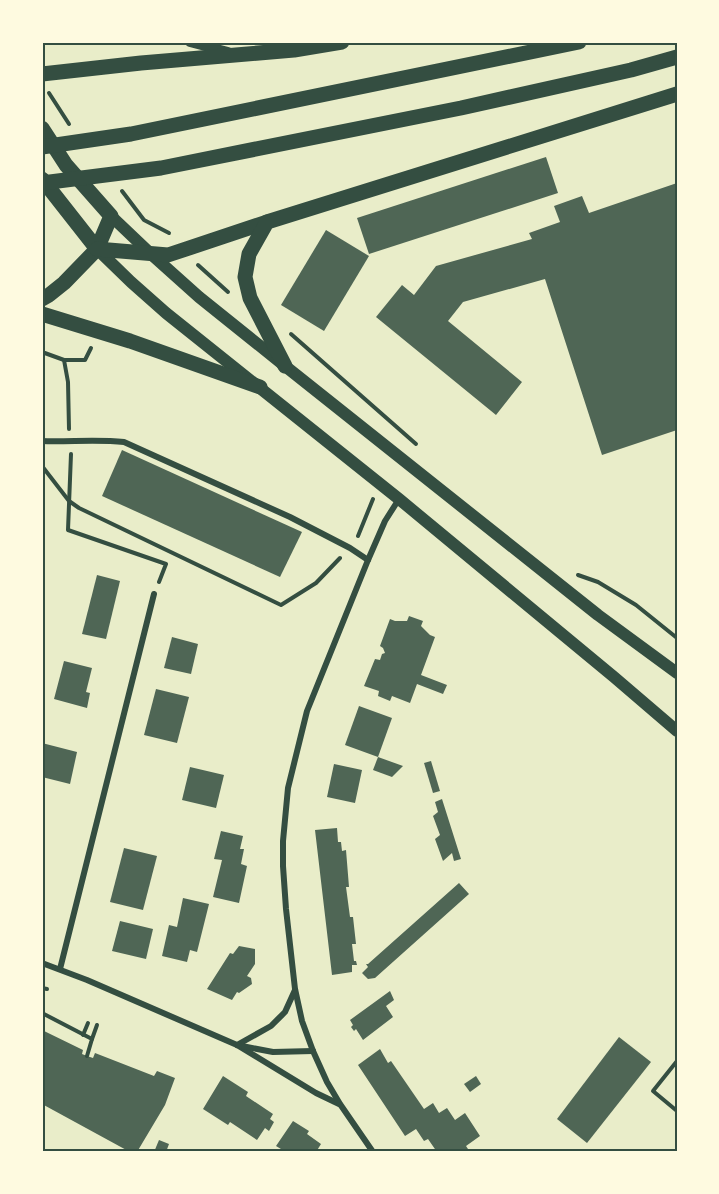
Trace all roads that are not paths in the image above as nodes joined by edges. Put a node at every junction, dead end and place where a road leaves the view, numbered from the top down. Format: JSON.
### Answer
{"nodes":[{"id":1,"x":190,"y":42,"type":"edge"},
{"id":2,"x":342,"y":42,"type":"edge"},
{"id":3,"x":579,"y":42,"type":"edge"},
{"id":4,"x":237,"y":55,"type":"junction"},
{"id":5,"x":677,"y":57,"type":"edge"},
{"id":6,"x":42,"y":75,"type":"edge"},
{"id":7,"x":677,"y":94,"type":"edge"},
{"id":8,"x":42,"y":128,"type":"edge"},
{"id":9,"x":42,"y":145,"type":"edge"},
{"id":10,"x":66,"y":165,"type":"junction"},
{"id":11,"x":42,"y":181,"type":"edge"},
{"id":12,"x":111,"y":216,"type":"junction"},
{"id":13,"x":267,"y":222,"type":"junction"},
{"id":14,"x":97,"y":249,"type":"junction"},
{"id":15,"x":151,"y":254,"type":"junction"},
{"id":16,"x":42,"y":298,"type":"edge"},
{"id":17,"x":42,"y":314,"type":"edge"},
{"id":18,"x":285,"y":366,"type":"junction"},
{"id":19,"x":260,"y":387,"type":"junction"},
{"id":20,"x":42,"y":441,"type":"edge"},
{"id":21,"x":399,"y":500,"type":"junction"},
{"id":22,"x":368,"y":560,"type":"junction"},
{"id":23,"x":154,"y":594,"type":"dead end"},
{"id":24,"x":677,"y":673,"type":"edge"},
{"id":25,"x":677,"y":731,"type":"edge"},
{"id":26,"x":42,"y":963,"type":"edge"},
{"id":27,"x":60,"y":969,"type":"junction"},
{"id":28,"x":296,"y":989,"type":"junction"},
{"id":29,"x":237,"y":1045,"type":"junction"},
{"id":30,"x":313,"y":1051,"type":"junction"},
{"id":31,"x":340,"y":1104,"type":"junction"},
{"id":32,"x":373,"y":1152,"type":"edge"}],
"edges":[{"from":1,"to":4,"type":"street"},
{"from":2,"to":4,"type":"main road"},
{"from":3,"to":9,"type":"main road"},
{"from":4,"to":6,"type":"main road"},
{"from":5,"to":11,"type":"main road"},
{"from":7,"to":13,"type":"main road"},
{"from":8,"to":10,"type":"main road"},
{"from":9,"to":10,"type":"main road"},
{"from":10,"to":12,"type":"main road"},
{"from":11,"to":14,"type":"main road"},
{"from":12,"to":14,"type":"main road"},
{"from":12,"to":15,"type":"main road"},
{"from":13,"to":15,"type":"main road"},
{"from":13,"to":18,"type":"main road"},
{"from":14,"to":15,"type":"main road"},
{"from":14,"to":16,"type":"main road"},
{"from":14,"to":19,"type":"main road"},
{"from":15,"to":18,"type":"main road"},
{"from":17,"to":19,"type":"main road"},
{"from":18,"to":24,"type":"main road"},
{"from":19,"to":21,"type":"main road"},
{"from":20,"to":22,"type":"street"},
{"from":21,"to":22,"type":"street"},
{"from":21,"to":25,"type":"main road"},
{"from":22,"to":28,"type":"street"},
{"from":23,"to":27,"type":"street"},
{"from":26,"to":27,"type":"street"},
{"from":27,"to":29,"type":"street"},
{"from":28,"to":29,"type":"street"},
{"from":28,"to":30,"type":"street"},
{"from":29,"to":30,"type":"street"},
{"from":29,"to":31,"type":"street"},
{"from":30,"to":31,"type":"street"},
{"from":31,"to":32,"type":"street"}]}
